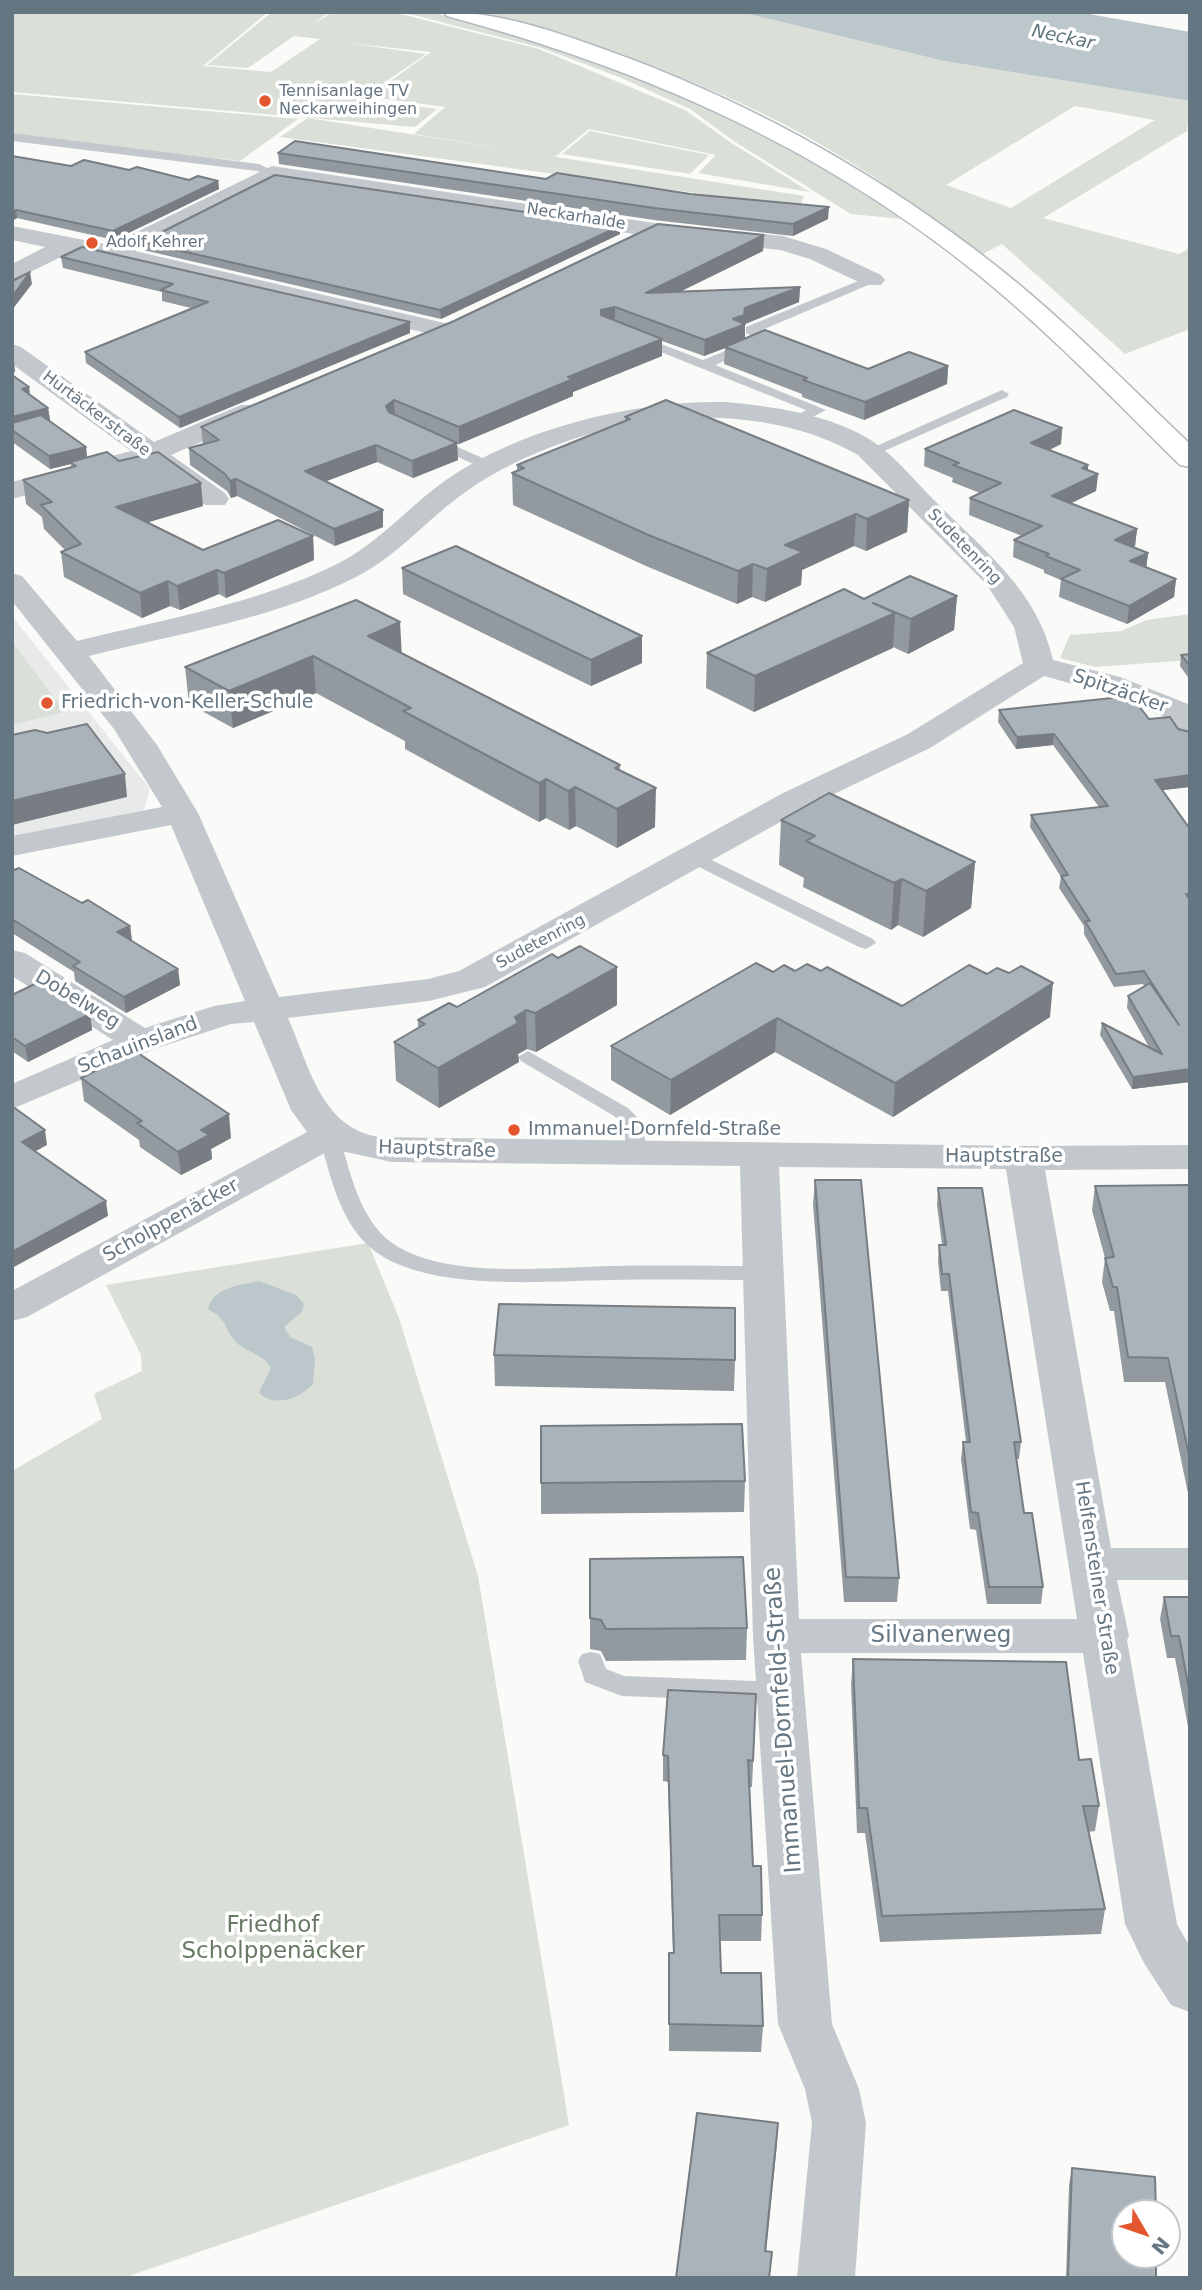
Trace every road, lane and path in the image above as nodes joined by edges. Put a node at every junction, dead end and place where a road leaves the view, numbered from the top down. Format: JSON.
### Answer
{"nodes":[{"id":1,"x":453,"y":12,"type":"edge"},
{"id":2,"x":12,"y":137,"type":"edge"},
{"id":3,"x":272,"y":173,"type":"junction"},
{"id":4,"x":654,"y":230,"type":"junction"},
{"id":5,"x":12,"y":233,"type":"edge"},
{"id":6,"x":68,"y":244,"type":"junction"},
{"id":7,"x":612,"y":250,"type":"edge"},
{"id":8,"x":113,"y":253,"type":"junction"},
{"id":9,"x":12,"y":274,"type":"edge"},
{"id":10,"x":873,"y":280,"type":"joint"},
{"id":11,"x":468,"y":319,"type":"edge"},
{"id":12,"x":444,"y":330,"type":"junction"},
{"id":13,"x":621,"y":334,"type":"edge"},
{"id":14,"x":406,"y":346,"type":"edge"},
{"id":15,"x":12,"y":352,"type":"edge"},
{"id":16,"x":703,"y":365,"type":"junction"},
{"id":17,"x":1002,"y":394,"type":"dead end"},
{"id":18,"x":268,"y":404,"type":"edge"},
{"id":19,"x":798,"y":419,"type":"junction"},
{"id":20,"x":420,"y":434,"type":"edge"},
{"id":21,"x":870,"y":452,"type":"junction"},
{"id":22,"x":150,"y":454,"type":"junction"},
{"id":23,"x":1190,"y":458,"type":"edge"},
{"id":24,"x":491,"y":467,"type":"junction"},
{"id":25,"x":12,"y":491,"type":"edge"},
{"id":26,"x":215,"y":499,"type":"dead end"},
{"id":27,"x":12,"y":582,"type":"edge"},
{"id":28,"x":69,"y":652,"type":"junction"},
{"id":29,"x":1039,"y":666,"type":"junction"},
{"id":30,"x":1190,"y":732,"type":"edge"},
{"id":31,"x":182,"y":813,"type":"junction"},
{"id":32,"x":12,"y":846,"type":"edge"},
{"id":33,"x":693,"y":857,"type":"junction"},
{"id":34,"x":866,"y":943,"type":"dead end"},
{"id":35,"x":12,"y":961,"type":"edge"},
{"id":36,"x":268,"y":1008,"type":"junction"},
{"id":37,"x":141,"y":1041,"type":"junction"},
{"id":38,"x":528,"y":1057,"type":"edge"},
{"id":39,"x":12,"y":1098,"type":"edge"},
{"id":40,"x":329,"y":1135,"type":"junction"},
{"id":41,"x":637,"y":1153,"type":"junction"},
{"id":42,"x":759,"y":1156,"type":"junction"},
{"id":43,"x":1190,"y":1157,"type":"edge"},
{"id":44,"x":1024,"y":1158,"type":"junction"},
{"id":45,"x":765,"y":1273,"type":"junction"},
{"id":46,"x":12,"y":1308,"type":"edge"},
{"id":47,"x":1094,"y":1564,"type":"junction"},
{"id":48,"x":1190,"y":1564,"type":"edge"},
{"id":49,"x":776,"y":1636,"type":"junction"},
{"id":50,"x":1106,"y":1636,"type":"junction"},
{"id":51,"x":590,"y":1661,"type":"dead end"},
{"id":52,"x":781,"y":1692,"type":"junction"},
{"id":53,"x":1190,"y":1990,"type":"edge"},
{"id":54,"x":826,"y":2278,"type":"edge"}],
"edges":[{"from":1,"to":23,"type":"main road"},
{"from":2,"to":3,"type":"lane","name":"Neckarhalde"},
{"from":3,"to":4,"type":"street","name":"Neckarhalde"},
{"from":3,"to":8,"type":"street"},
{"from":4,"to":7,"type":"street"},
{"from":4,"to":10,"type":"street","name":"Neckarhalde"},
{"from":5,"to":6,"type":"street"},
{"from":6,"to":8,"type":"street"},
{"from":6,"to":9,"type":"street"},
{"from":8,"to":12,"type":"street"},
{"from":10,"to":16,"type":"lane"},
{"from":11,"to":12,"type":"street"},
{"from":12,"to":14,"type":"street"},
{"from":13,"to":16,"type":"lane"},
{"from":15,"to":22,"type":"street","name":"Hurtäckerstraße"},
{"from":16,"to":19,"type":"lane"},
{"from":17,"to":21,"type":"lane"},
{"from":18,"to":22,"type":"street"},
{"from":19,"to":21,"type":"street","name":"Sudetenring"},
{"from":19,"to":24,"type":"street","name":"Sudetenring"},
{"from":20,"to":24,"type":"lane"},
{"from":21,"to":29,"type":"street","name":"Sudetenring"},
{"from":22,"to":25,"type":"street"},
{"from":22,"to":26,"type":"street","name":"Hurtäckerstraße"},
{"from":24,"to":28,"type":"street","name":"Sudetenring"},
{"from":27,"to":28,"type":"street"},
{"from":28,"to":31,"type":"street"},
{"from":29,"to":30,"type":"street","name":"Spitzäcker"},
{"from":29,"to":33,"type":"street","name":"Sudetenring"},
{"from":31,"to":32,"type":"street"},
{"from":31,"to":36,"type":"street"},
{"from":33,"to":34,"type":"lane"},
{"from":33,"to":36,"type":"street","name":"Sudetenring"},
{"from":35,"to":37,"type":"street","name":"Dobelweg"},
{"from":36,"to":37,"type":"street","name":"Schauinsland"},
{"from":36,"to":40,"type":"street"},
{"from":37,"to":39,"type":"street","name":"Schauinsland"},
{"from":38,"to":41,"type":"lane"},
{"from":40,"to":41,"type":"street","name":"Hauptstraße"},
{"from":40,"to":45,"type":"lane"},
{"from":40,"to":46,"type":"street","name":"Scholppenäcker"},
{"from":41,"to":42,"type":"street","name":"Hauptstraße"},
{"from":42,"to":44,"type":"street","name":"Hauptstraße"},
{"from":42,"to":45,"type":"street","name":"Immanuel-Dornfeld-Straße"},
{"from":43,"to":44,"type":"street","name":"Hauptstraße"},
{"from":44,"to":47,"type":"street","name":"Helfensteiner Straße"},
{"from":45,"to":49,"type":"street","name":"Immanuel-Dornfeld-Straße"},
{"from":47,"to":48,"type":"street"},
{"from":47,"to":50,"type":"street","name":"Helfensteiner Straße"},
{"from":49,"to":50,"type":"street","name":"Silvanerweg"},
{"from":49,"to":52,"type":"street","name":"Immanuel-Dornfeld-Straße"},
{"from":50,"to":53,"type":"street","name":"Helfensteiner Straße"},
{"from":51,"to":52,"type":"lane"},
{"from":52,"to":54,"type":"street","name":"Immanuel-Dornfeld-Straße"}]}
